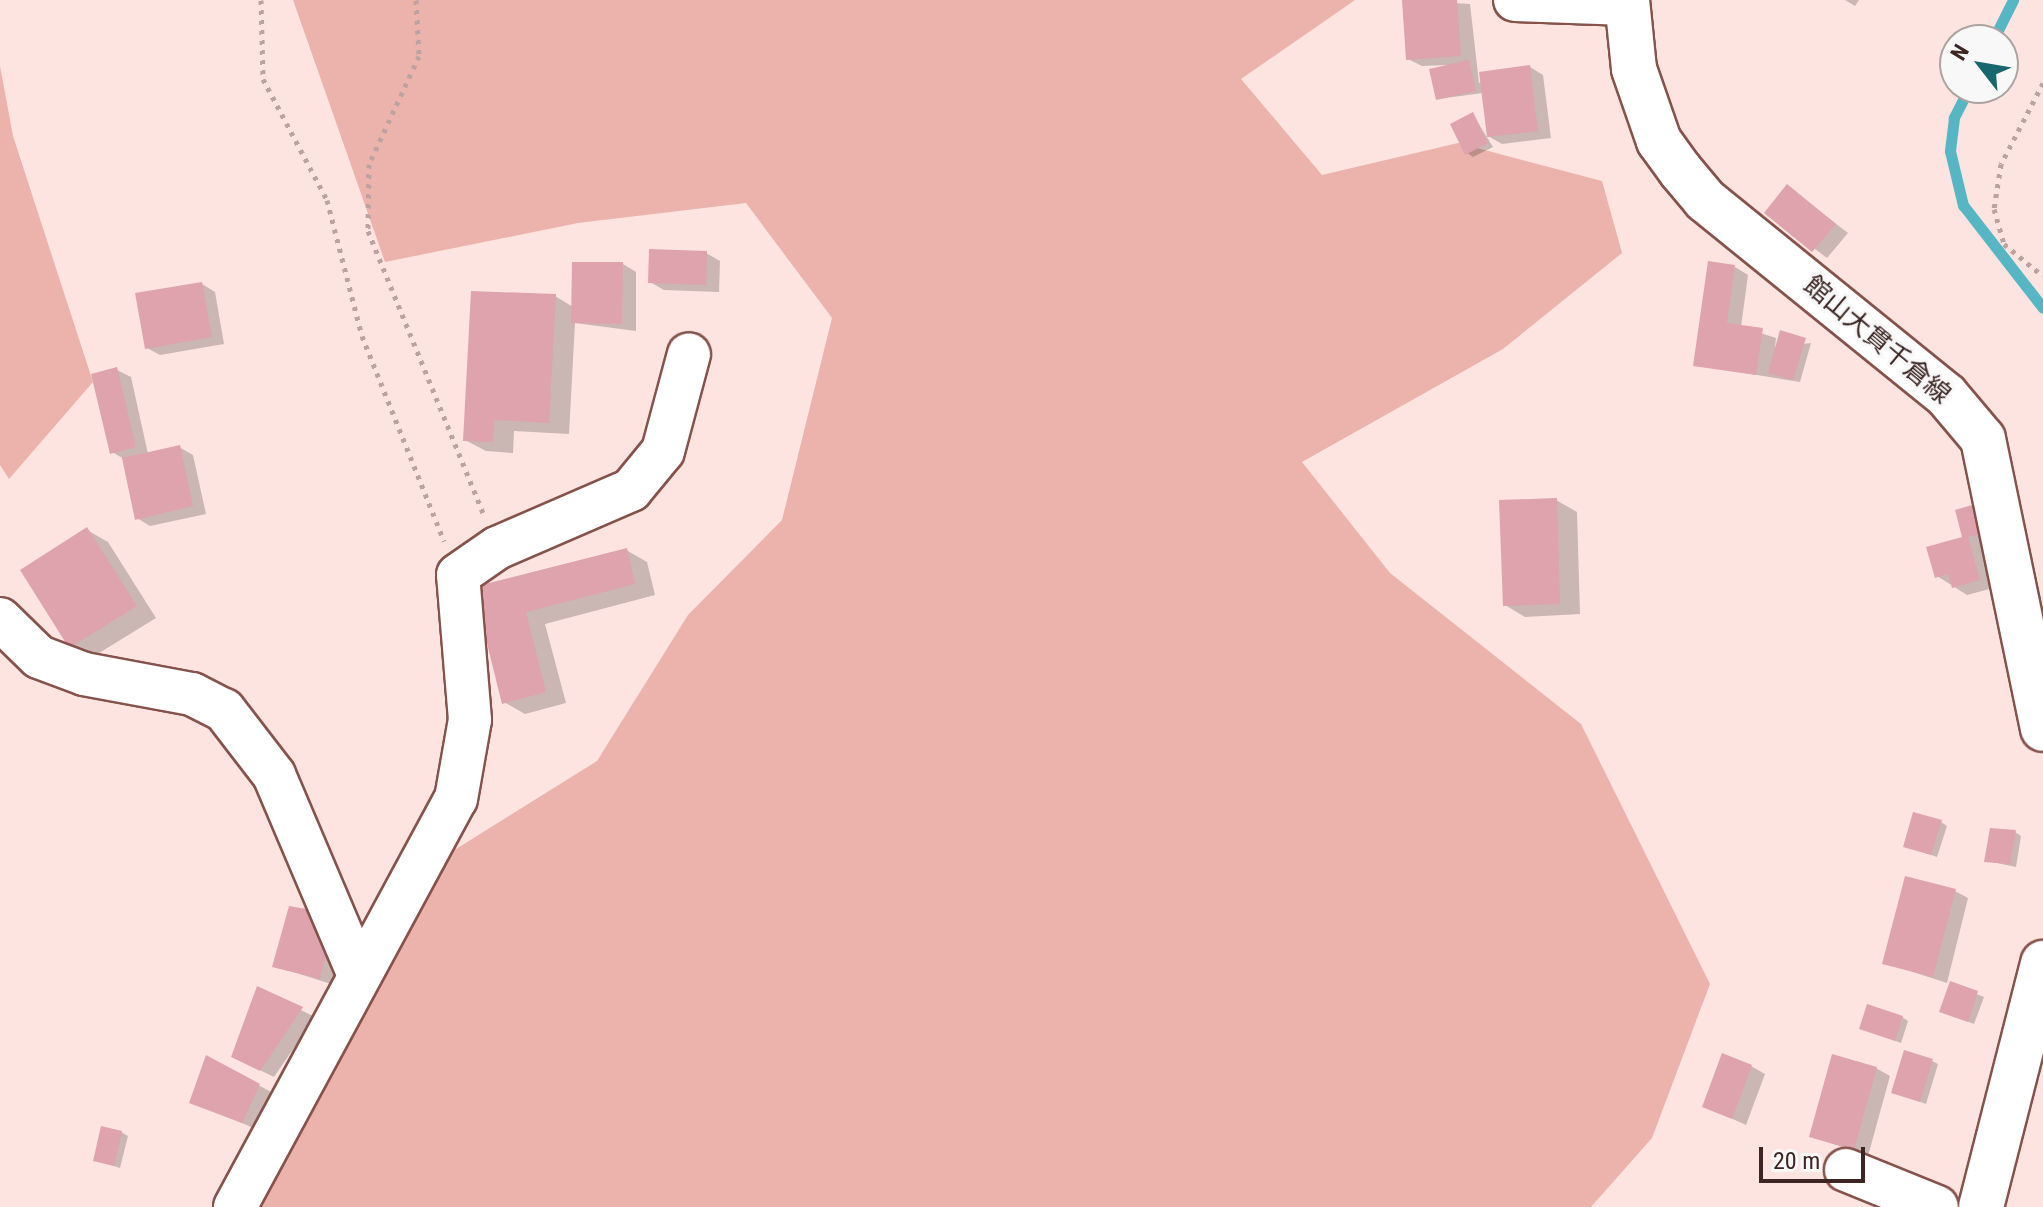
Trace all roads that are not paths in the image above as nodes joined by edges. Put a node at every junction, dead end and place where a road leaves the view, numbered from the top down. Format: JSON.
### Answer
{"nodes":[{"id":1,"x":1515,"y":0,"type":"edge"},
{"id":2,"x":1627,"y":2,"type":"edge"},
{"id":3,"x":689,"y":354,"type":"dead end"},
{"id":4,"x":0,"y":619,"type":"edge"},
{"id":5,"x":2043,"y":729,"type":"edge"},
{"id":6,"x":2043,"y":963,"type":"edge"},
{"id":7,"x":357,"y":971,"type":"junction"},
{"id":8,"x":1846,"y":1170,"type":"dead end"},
{"id":9,"x":235,"y":1207,"type":"edge"},
{"id":10,"x":1937,"y":1207,"type":"edge"},
{"id":11,"x":1981,"y":1207,"type":"edge"}],
"edges":[{"from":1,"to":2,"type":"street"},
{"from":2,"to":5,"type":"main road","name":"館山大貫千倉線"},
{"from":3,"to":7,"type":"street"},
{"from":4,"to":7,"type":"street"},
{"from":6,"to":11,"type":"main road"},
{"from":7,"to":9,"type":"street"},
{"from":8,"to":10,"type":"street"}]}
